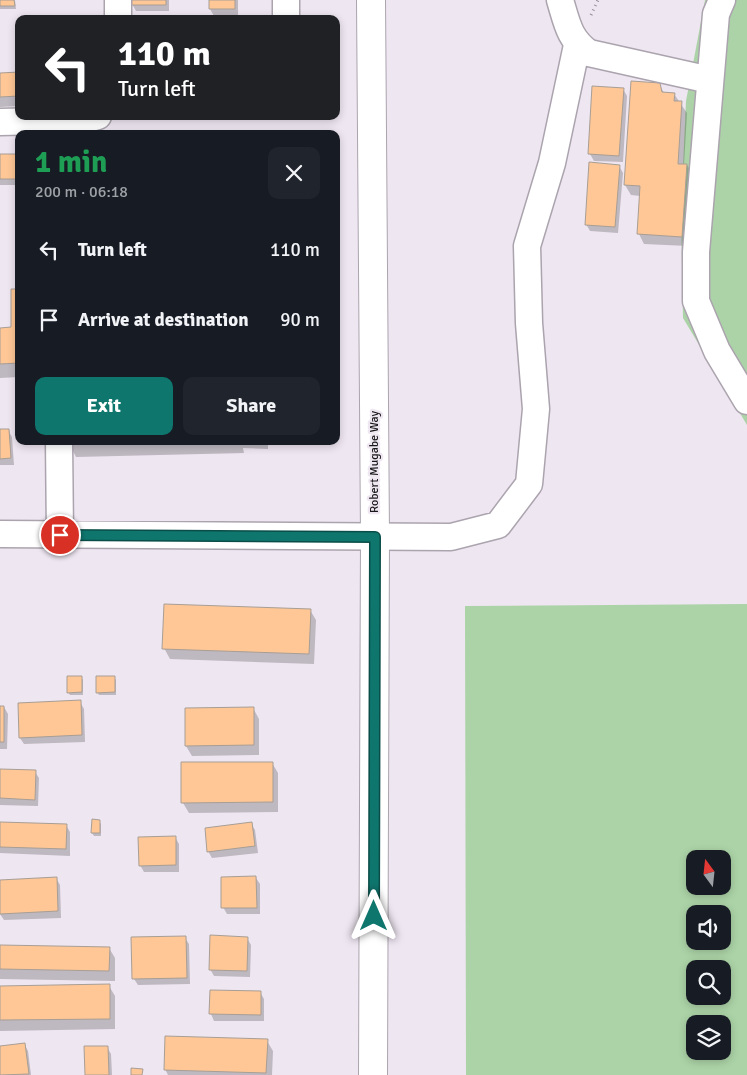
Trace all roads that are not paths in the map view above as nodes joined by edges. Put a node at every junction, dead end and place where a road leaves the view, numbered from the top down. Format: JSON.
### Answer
{"nodes":[{"id":1,"x":118,"y":0,"type":"edge"},
{"id":2,"x":286,"y":0,"type":"edge"},
{"id":3,"x":371,"y":0,"type":"edge"},
{"id":4,"x":560,"y":0,"type":"edge"},
{"id":5,"x":722,"y":0,"type":"edge"},
{"id":6,"x":118,"y":15,"type":"edge"},
{"id":7,"x":286,"y":15,"type":"edge"},
{"id":8,"x":577,"y":45,"type":"junction"},
{"id":9,"x":710,"y":80,"type":"junction"},
{"id":10,"x":84,"y":120,"type":"edge"},
{"id":11,"x":0,"y":122,"type":"edge"},
{"id":12,"x":747,"y":401,"type":"edge"},
{"id":13,"x":59,"y":445,"type":"edge"},
{"id":14,"x":0,"y":534,"type":"edge"},
{"id":15,"x":60,"y":535,"type":"junction"},
{"id":16,"x":375,"y":537,"type":"junction"},
{"id":17,"x":373,"y":1075,"type":"edge"}],
"edges":[{"from":1,"to":6,"type":"street"},
{"from":2,"to":7,"type":"street"},
{"from":3,"to":16,"type":"main road","name":"Robert Mugabe Way"},
{"from":4,"to":8,"type":"street"},
{"from":5,"to":9,"type":"street"},
{"from":8,"to":9,"type":"street"},
{"from":8,"to":16,"type":"street"},
{"from":9,"to":12,"type":"street"},
{"from":10,"to":11,"type":"street"},
{"from":13,"to":15,"type":"street"},
{"from":14,"to":15,"type":"street"},
{"from":15,"to":16,"type":"street"},
{"from":16,"to":17,"type":"main road","name":"Robert Mugabe Way"}]}
